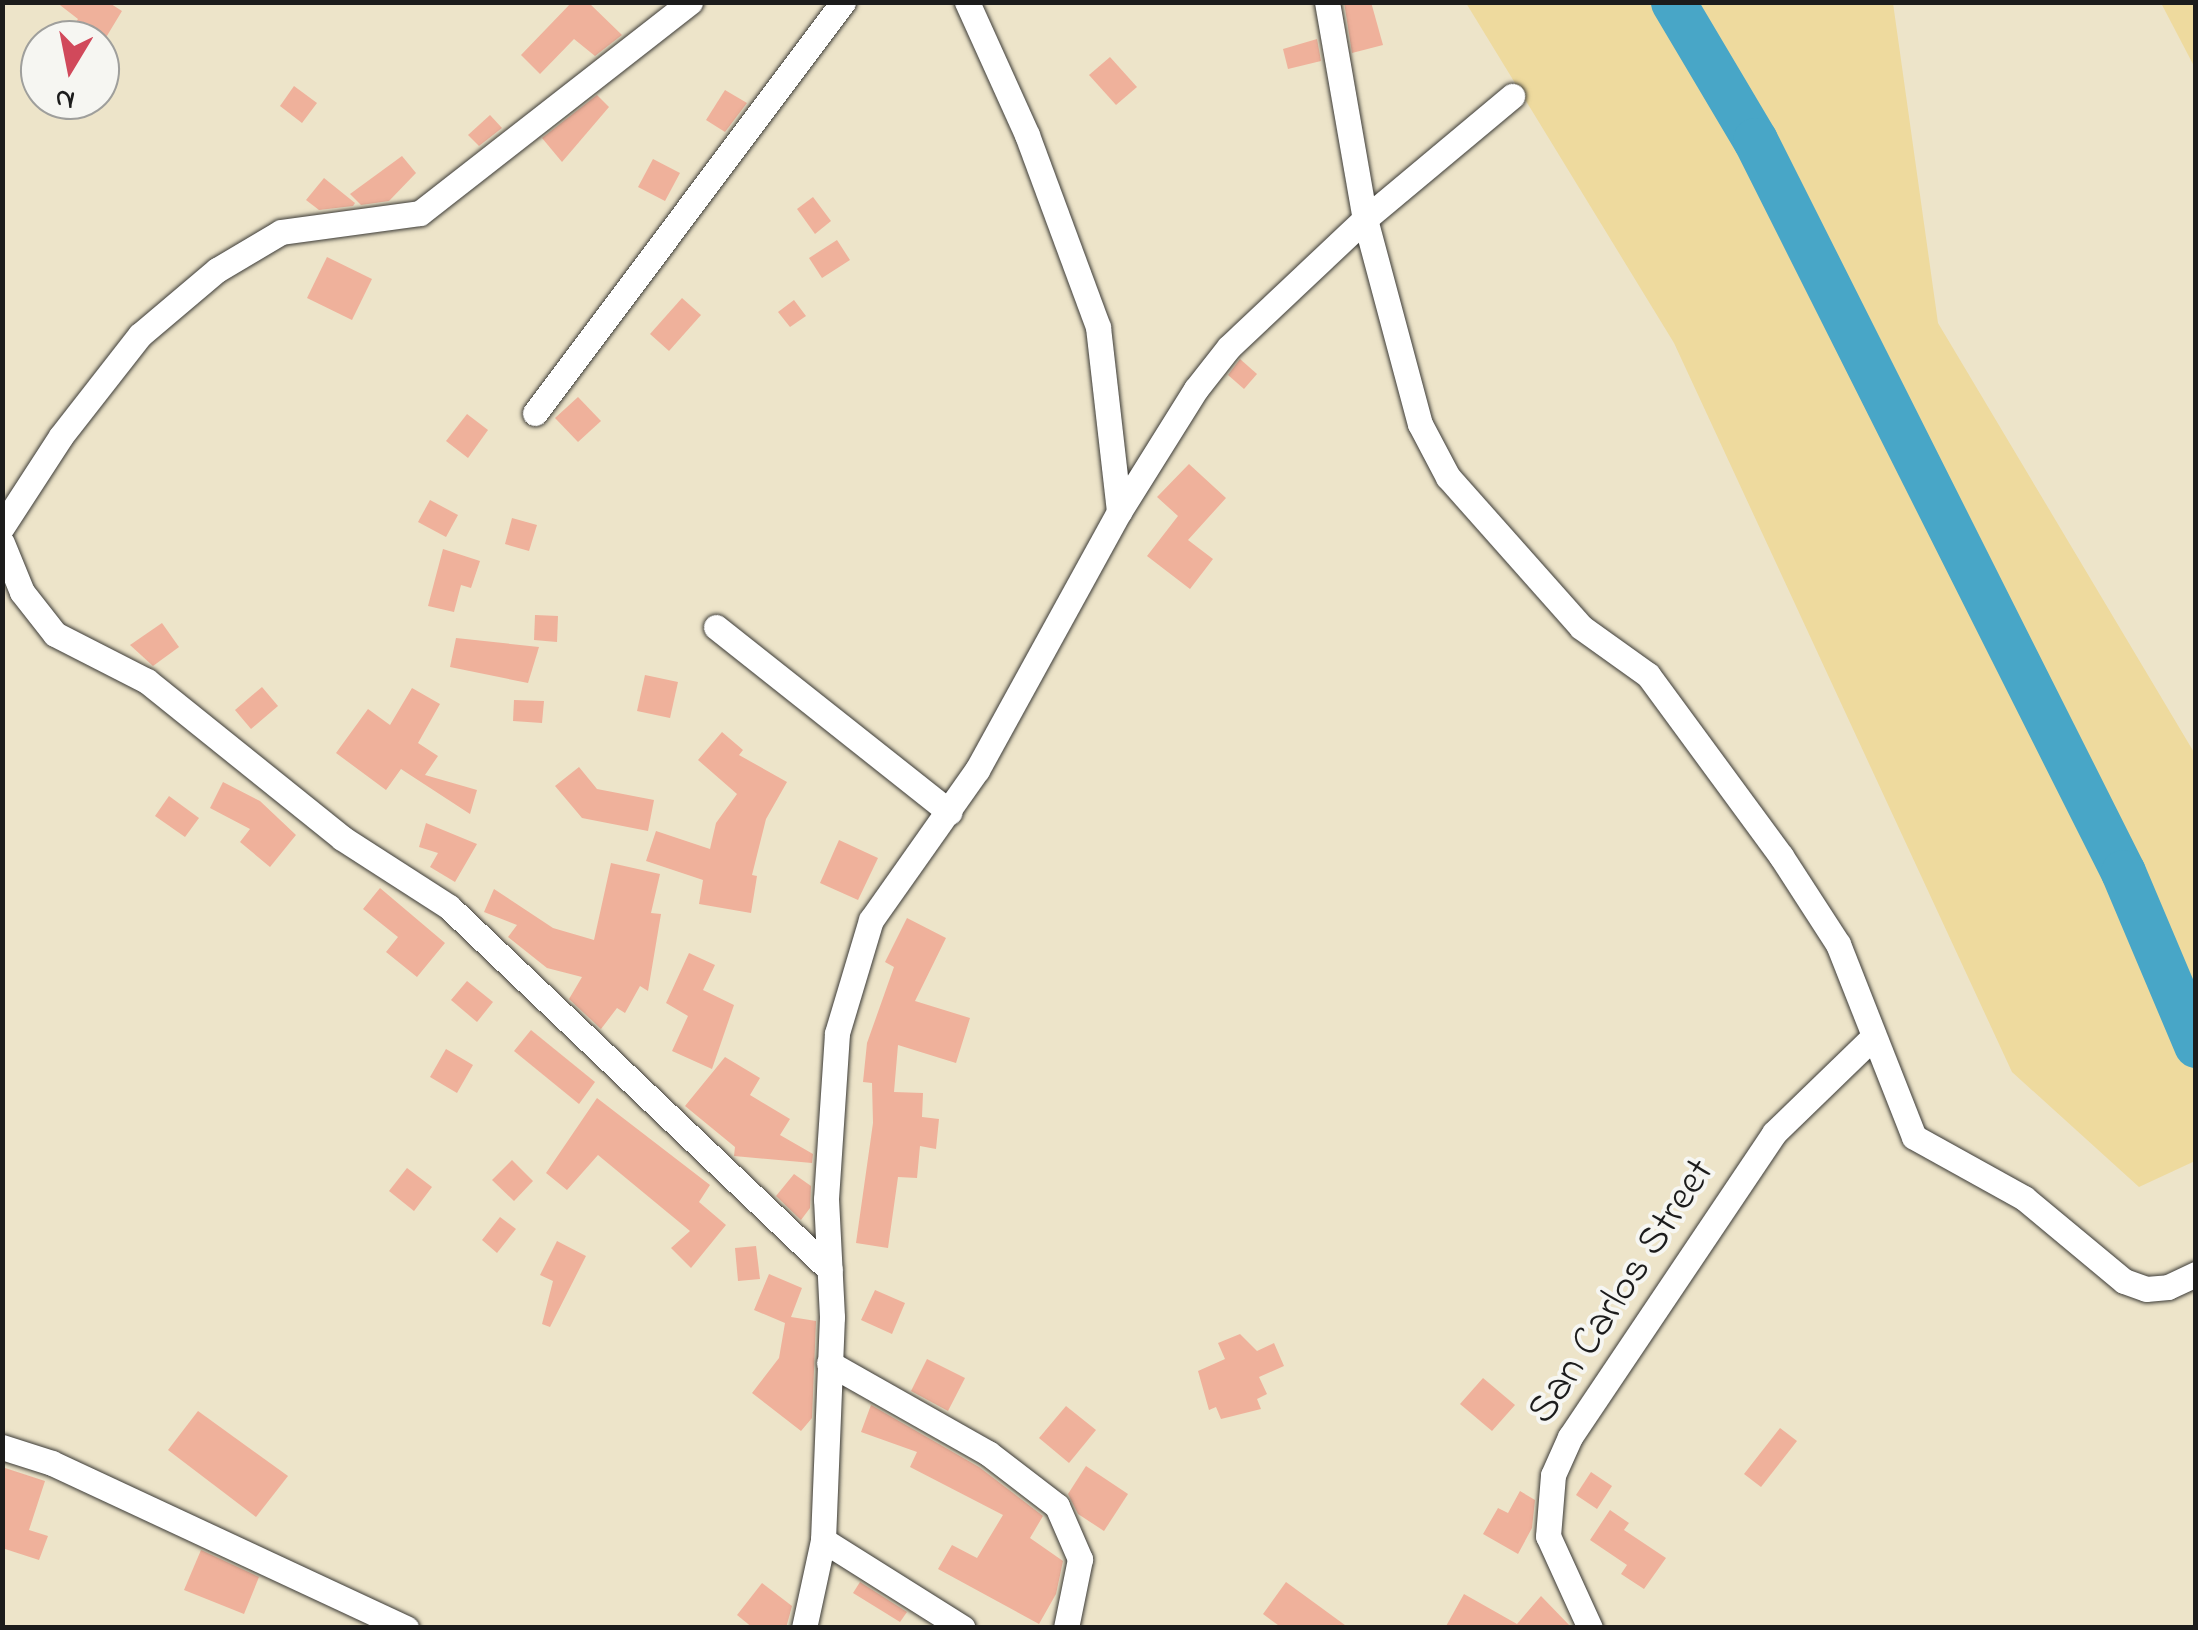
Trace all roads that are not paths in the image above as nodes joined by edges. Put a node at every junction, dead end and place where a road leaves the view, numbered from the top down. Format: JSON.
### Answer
{"nodes":[{"id":1,"x":690,"y":2,"type":"edge"},
{"id":2,"x":843,"y":2,"type":"edge"},
{"id":3,"x":966,"y":2,"type":"edge"},
{"id":4,"x":1327,"y":2,"type":"edge"},
{"id":5,"x":1512,"y":96,"type":"dead end"},
{"id":6,"x":1365,"y":219,"type":"junction"},
{"id":7,"x":535,"y":414,"type":"dead end"},
{"id":8,"x":1119,"y":512,"type":"junction"},
{"id":9,"x":2,"y":528,"type":"edge"},
{"id":10,"x":2,"y":542,"type":"edge"},
{"id":11,"x":716,"y":626,"type":"dead end"},
{"id":12,"x":949,"y":812,"type":"junction"},
{"id":13,"x":1872,"y":1038,"type":"junction"},
{"id":14,"x":830,"y":1270,"type":"junction"},
{"id":15,"x":2196,"y":1274,"type":"edge"},
{"id":16,"x":829,"y":1362,"type":"junction"},
{"id":17,"x":2,"y":1447,"type":"edge"},
{"id":18,"x":823,"y":1540,"type":"junction"},
{"id":19,"x":406,"y":1628,"type":"edge"},
{"id":20,"x":804,"y":1628,"type":"edge"},
{"id":21,"x":963,"y":1628,"type":"edge"},
{"id":22,"x":1066,"y":1628,"type":"edge"},
{"id":23,"x":1590,"y":1628,"type":"edge"}],
"edges":[{"from":1,"to":9,"type":"street"},
{"from":2,"to":7,"type":"street"},
{"from":3,"to":8,"type":"street"},
{"from":4,"to":6,"type":"street"},
{"from":5,"to":6,"type":"street"},
{"from":6,"to":8,"type":"street"},
{"from":6,"to":13,"type":"street"},
{"from":8,"to":12,"type":"street"},
{"from":10,"to":14,"type":"street"},
{"from":11,"to":12,"type":"street"},
{"from":12,"to":14,"type":"street"},
{"from":13,"to":15,"type":"street"},
{"from":13,"to":23,"type":"street","name":"San Carlos Street"},
{"from":14,"to":16,"type":"street"},
{"from":16,"to":18,"type":"street"},
{"from":16,"to":22,"type":"street"},
{"from":17,"to":19,"type":"street"},
{"from":18,"to":20,"type":"street"},
{"from":18,"to":21,"type":"street"}]}
